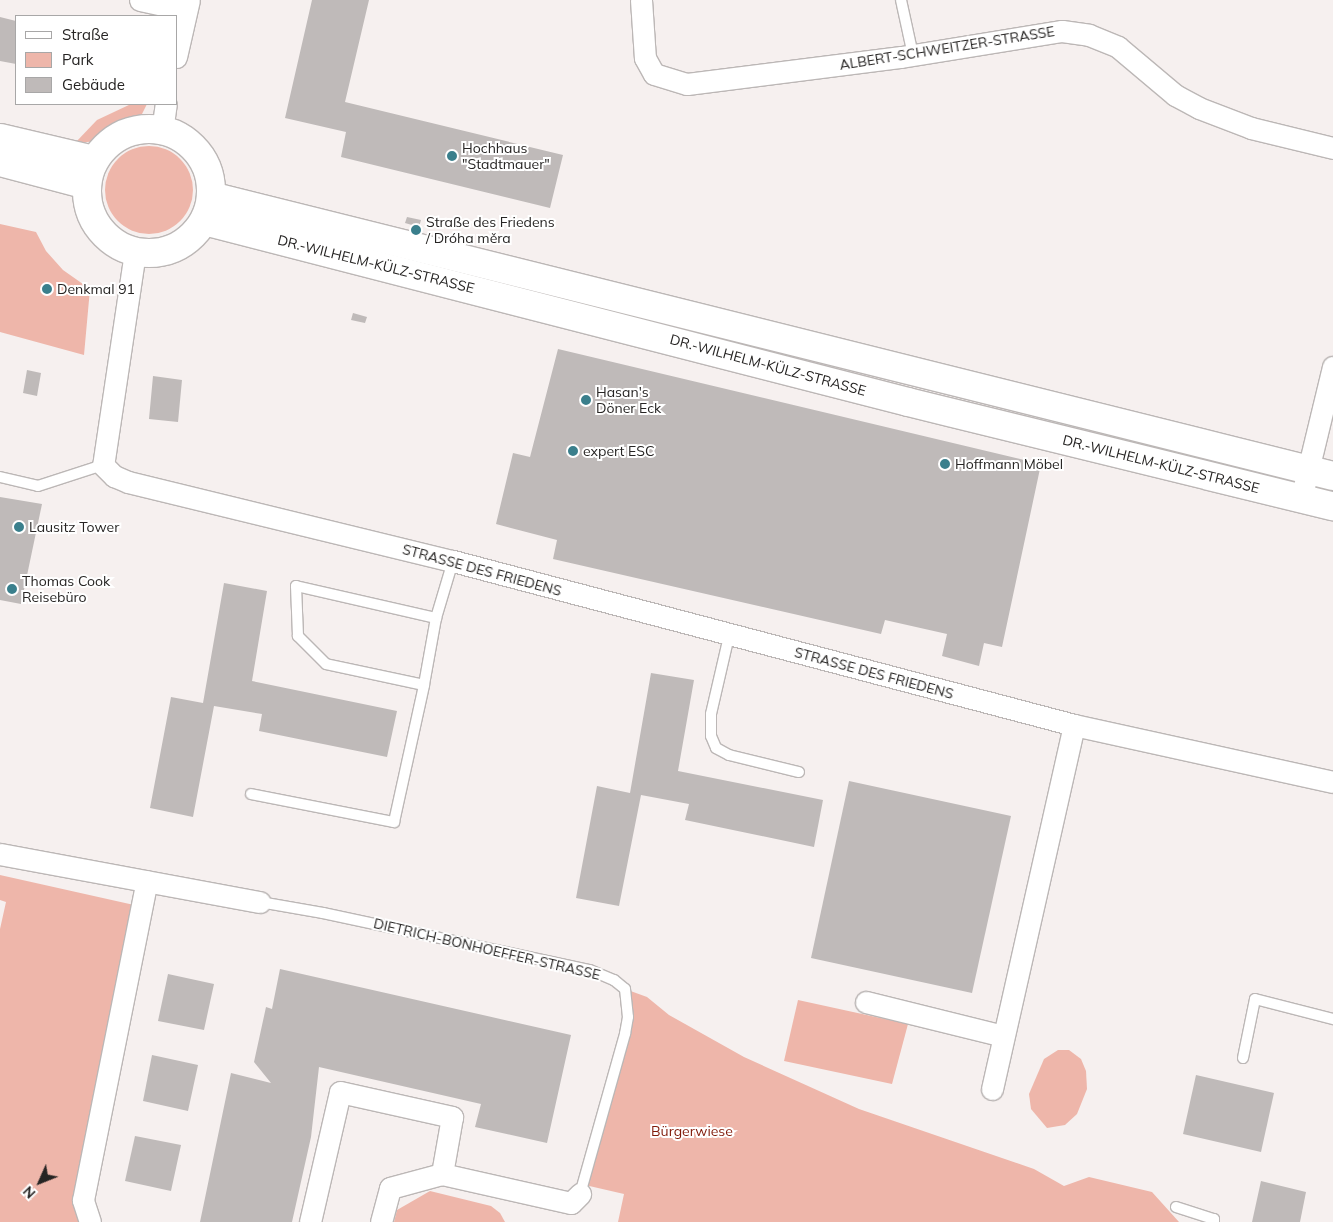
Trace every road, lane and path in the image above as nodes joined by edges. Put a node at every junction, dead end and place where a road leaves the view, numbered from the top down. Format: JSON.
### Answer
{"nodes":[{"id":1,"x":140,"y":0,"type":"edge"},
{"id":2,"x":640,"y":0,"type":"edge"},
{"id":3,"x":901,"y":0,"type":"edge"},
{"id":4,"x":188,"y":5,"type":"edge"},
{"id":5,"x":178,"y":48,"type":"edge"},
{"id":6,"x":913,"y":55,"type":"junction"},
{"id":7,"x":166,"y":105,"type":"edge"},
{"id":8,"x":162,"y":131,"type":"junction"},
{"id":9,"x":0,"y":138,"type":"edge"},
{"id":10,"x":1333,"y":148,"type":"edge"},
{"id":11,"x":0,"y":162,"type":"edge"},
{"id":12,"x":91,"y":173,"type":"junction"},
{"id":13,"x":207,"y":208,"type":"junction"},
{"id":14,"x":134,"y":252,"type":"junction"},
{"id":15,"x":1333,"y":367,"type":"edge"},
{"id":16,"x":103,"y":465,"type":"junction"},
{"id":17,"x":1321,"y":473,"type":"edge"},
{"id":18,"x":0,"y":477,"type":"edge"},
{"id":19,"x":1301,"y":499,"type":"junction"},
{"id":20,"x":1333,"y":506,"type":"edge"},
{"id":21,"x":453,"y":561,"type":"junction"},
{"id":22,"x":436,"y":618,"type":"junction"},
{"id":23,"x":729,"y":636,"type":"junction"},
{"id":24,"x":424,"y":685,"type":"junction"},
{"id":25,"x":1074,"y":725,"type":"junction"},
{"id":26,"x":799,"y":772,"type":"dead end"},
{"id":27,"x":1333,"y":782,"type":"edge"},
{"id":28,"x":251,"y":794,"type":"dead end"},
{"id":29,"x":0,"y":854,"type":"edge"},
{"id":30,"x":147,"y":881,"type":"junction"},
{"id":31,"x":260,"y":902,"type":"joint"},
{"id":32,"x":866,"y":1002,"type":"dead end"},
{"id":33,"x":1333,"y":1019,"type":"edge"},
{"id":34,"x":1003,"y":1036,"type":"junction"},
{"id":35,"x":1243,"y":1058,"type":"dead end"},
{"id":36,"x":992,"y":1089,"type":"dead end"},
{"id":37,"x":442,"y":1174,"type":"junction"},
{"id":38,"x":580,"y":1194,"type":"joint"},
{"id":39,"x":1176,"y":1207,"type":"dead end"},
{"id":40,"x":90,"y":1222,"type":"edge"},
{"id":41,"x":310,"y":1222,"type":"edge"},
{"id":42,"x":381,"y":1222,"type":"edge"},
{"id":43,"x":1214,"y":1222,"type":"edge"}],
"edges":[{"from":1,"to":4,"type":"street"},
{"from":2,"to":6,"type":"street","name":"ALBERT-SCHWEITZER-STRASSE"},
{"from":3,"to":6,"type":"lane"},
{"from":4,"to":5,"type":"street"},
{"from":6,"to":10,"type":"street","name":"ALBERT-SCHWEITZER-STRASSE"},
{"from":7,"to":8,"type":"street"},
{"from":8,"to":12,"type":"street"},
{"from":8,"to":13,"type":"street"},
{"from":9,"to":12,"type":"street"},
{"from":11,"to":12,"type":"street"},
{"from":12,"to":14,"type":"street"},
{"from":13,"to":14,"type":"street"},
{"from":13,"to":17,"type":"street","name":"DR.-WILHELM-KÜLZ-STRASSE"},
{"from":13,"to":19,"type":"street","name":"DR.-WILHELM-KÜLZ-STRASSE"},
{"from":14,"to":16,"type":"street"},
{"from":15,"to":17,"type":"street"},
{"from":16,"to":18,"type":"lane"},
{"from":16,"to":21,"type":"street","name":"STRASSE DES FRIEDENS"},
{"from":17,"to":19,"type":"street"},
{"from":19,"to":20,"type":"street","name":"DR.-WILHELM-KÜLZ-STRASSE"},
{"from":21,"to":22,"type":"lane"},
{"from":21,"to":23,"type":"street","name":"STRASSE DES FRIEDENS"},
{"from":22,"to":24,"type":"lane"},
{"from":22,"to":24,"type":"lane"},
{"from":23,"to":25,"type":"street","name":"STRASSE DES FRIEDENS"},
{"from":23,"to":26,"type":"lane"},
{"from":24,"to":28,"type":"lane"},
{"from":25,"to":27,"type":"street","name":"STRASSE DES FRIEDENS"},
{"from":25,"to":34,"type":"street"},
{"from":29,"to":30,"type":"street"},
{"from":30,"to":31,"type":"street"},
{"from":30,"to":40,"type":"street"},
{"from":31,"to":38,"type":"lane","name":"DIETRICH-BONHOEFFER-STRASSE"},
{"from":32,"to":34,"type":"street"},
{"from":33,"to":35,"type":"lane"},
{"from":34,"to":36,"type":"street"},
{"from":37,"to":38,"type":"street","name":"DIETRICH-BONHOEFFER-STRASSE"},
{"from":37,"to":41,"type":"street"},
{"from":37,"to":42,"type":"street","name":"DIETRICH-BONHOEFFER-STRASSE"},
{"from":39,"to":43,"type":"lane"}]}
